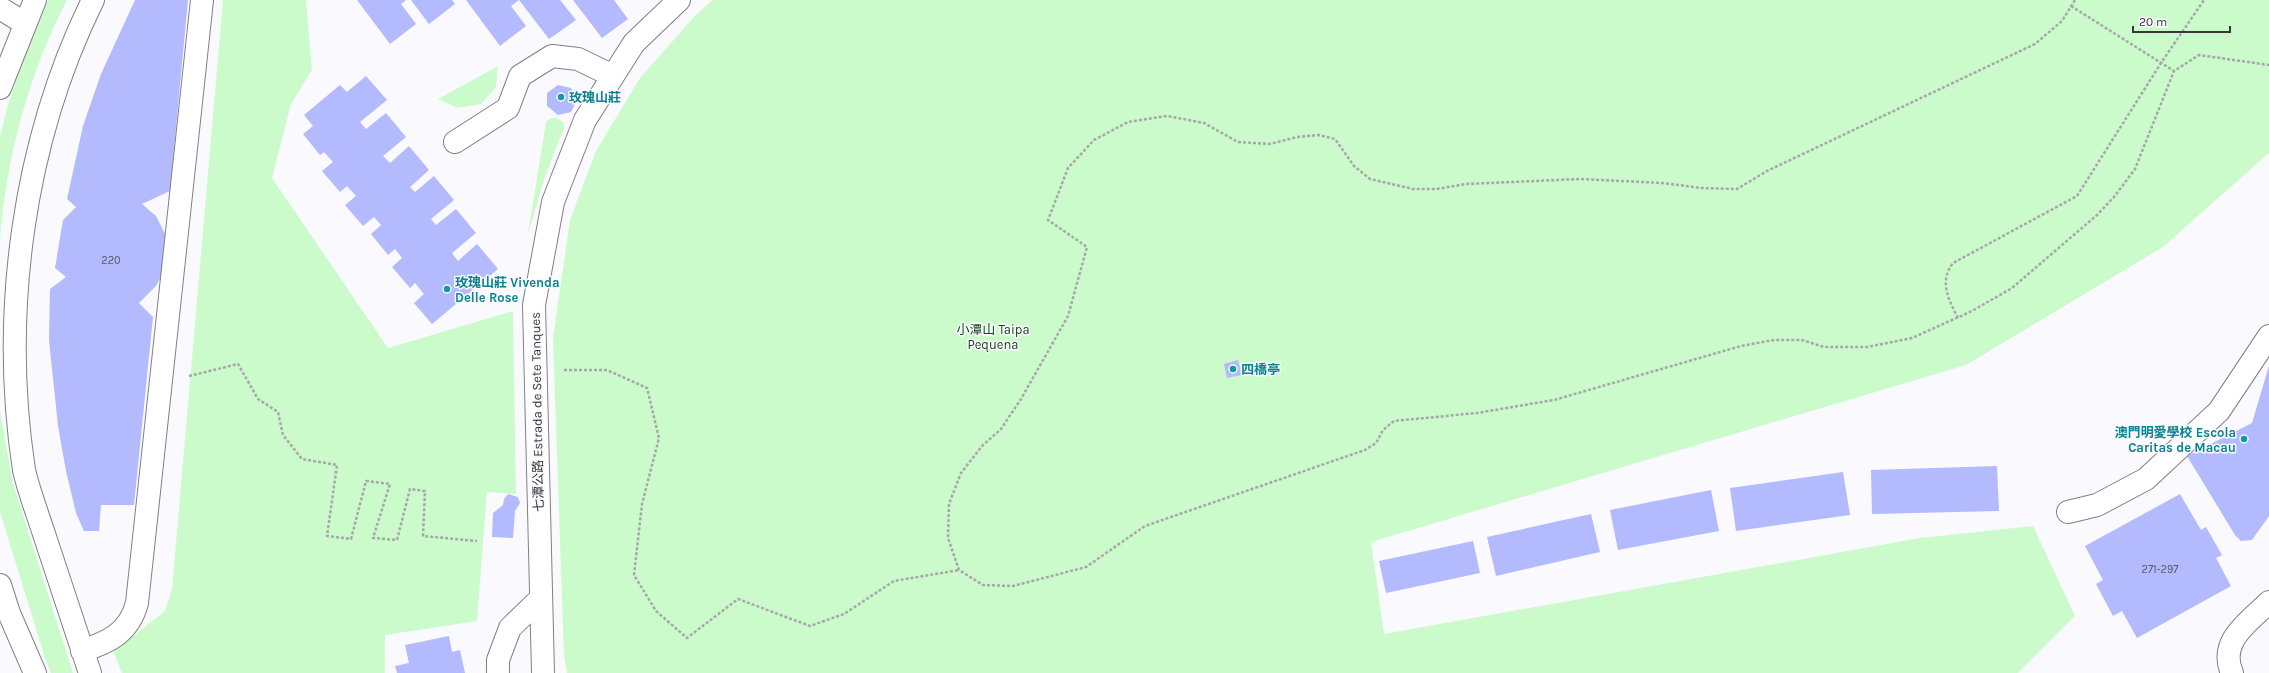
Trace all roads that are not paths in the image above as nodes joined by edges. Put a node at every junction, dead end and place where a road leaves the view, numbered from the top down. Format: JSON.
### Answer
{"nodes":[{"id":1,"x":35,"y":0,"type":"edge"},
{"id":2,"x":93,"y":0,"type":"edge"},
{"id":3,"x":202,"y":0,"type":"edge"},
{"id":4,"x":679,"y":0,"type":"edge"},
{"id":5,"x":0,"y":8,"type":"edge"},
{"id":6,"x":24,"y":23,"type":"junction"},
{"id":7,"x":613,"y":76,"type":"junction"},
{"id":8,"x":0,"y":88,"type":"edge"},
{"id":9,"x":456,"y":142,"type":"dead end"},
{"id":10,"x":2269,"y":336,"type":"edge"},
{"id":11,"x":2068,"y":512,"type":"dead end"},
{"id":12,"x":0,"y":585,"type":"edge"},
{"id":13,"x":541,"y":598,"type":"junction"},
{"id":14,"x":2269,"y":602,"type":"edge"},
{"id":15,"x":82,"y":651,"type":"junction"},
{"id":16,"x":35,"y":673,"type":"edge"},
{"id":17,"x":90,"y":673,"type":"edge"},
{"id":18,"x":498,"y":673,"type":"edge"},
{"id":19,"x":543,"y":673,"type":"edge"},
{"id":20,"x":2232,"y":673,"type":"edge"}],
"edges":[{"from":1,"to":6,"type":"street"},
{"from":2,"to":15,"type":"street"},
{"from":3,"to":15,"type":"street"},
{"from":4,"to":7,"type":"street","name":"七潭公路 Estrada de Sete Tanques"},
{"from":5,"to":6,"type":"street"},
{"from":6,"to":8,"type":"street"},
{"from":7,"to":9,"type":"street"},
{"from":7,"to":13,"type":"street","name":"七潭公路 Estrada de Sete Tanques"},
{"from":10,"to":11,"type":"street"},
{"from":12,"to":16,"type":"street"},
{"from":13,"to":18,"type":"street"},
{"from":13,"to":19,"type":"street","name":"七潭公路 Estrada de Sete Tanques"},
{"from":14,"to":20,"type":"street"},
{"from":15,"to":17,"type":"street"}]}
